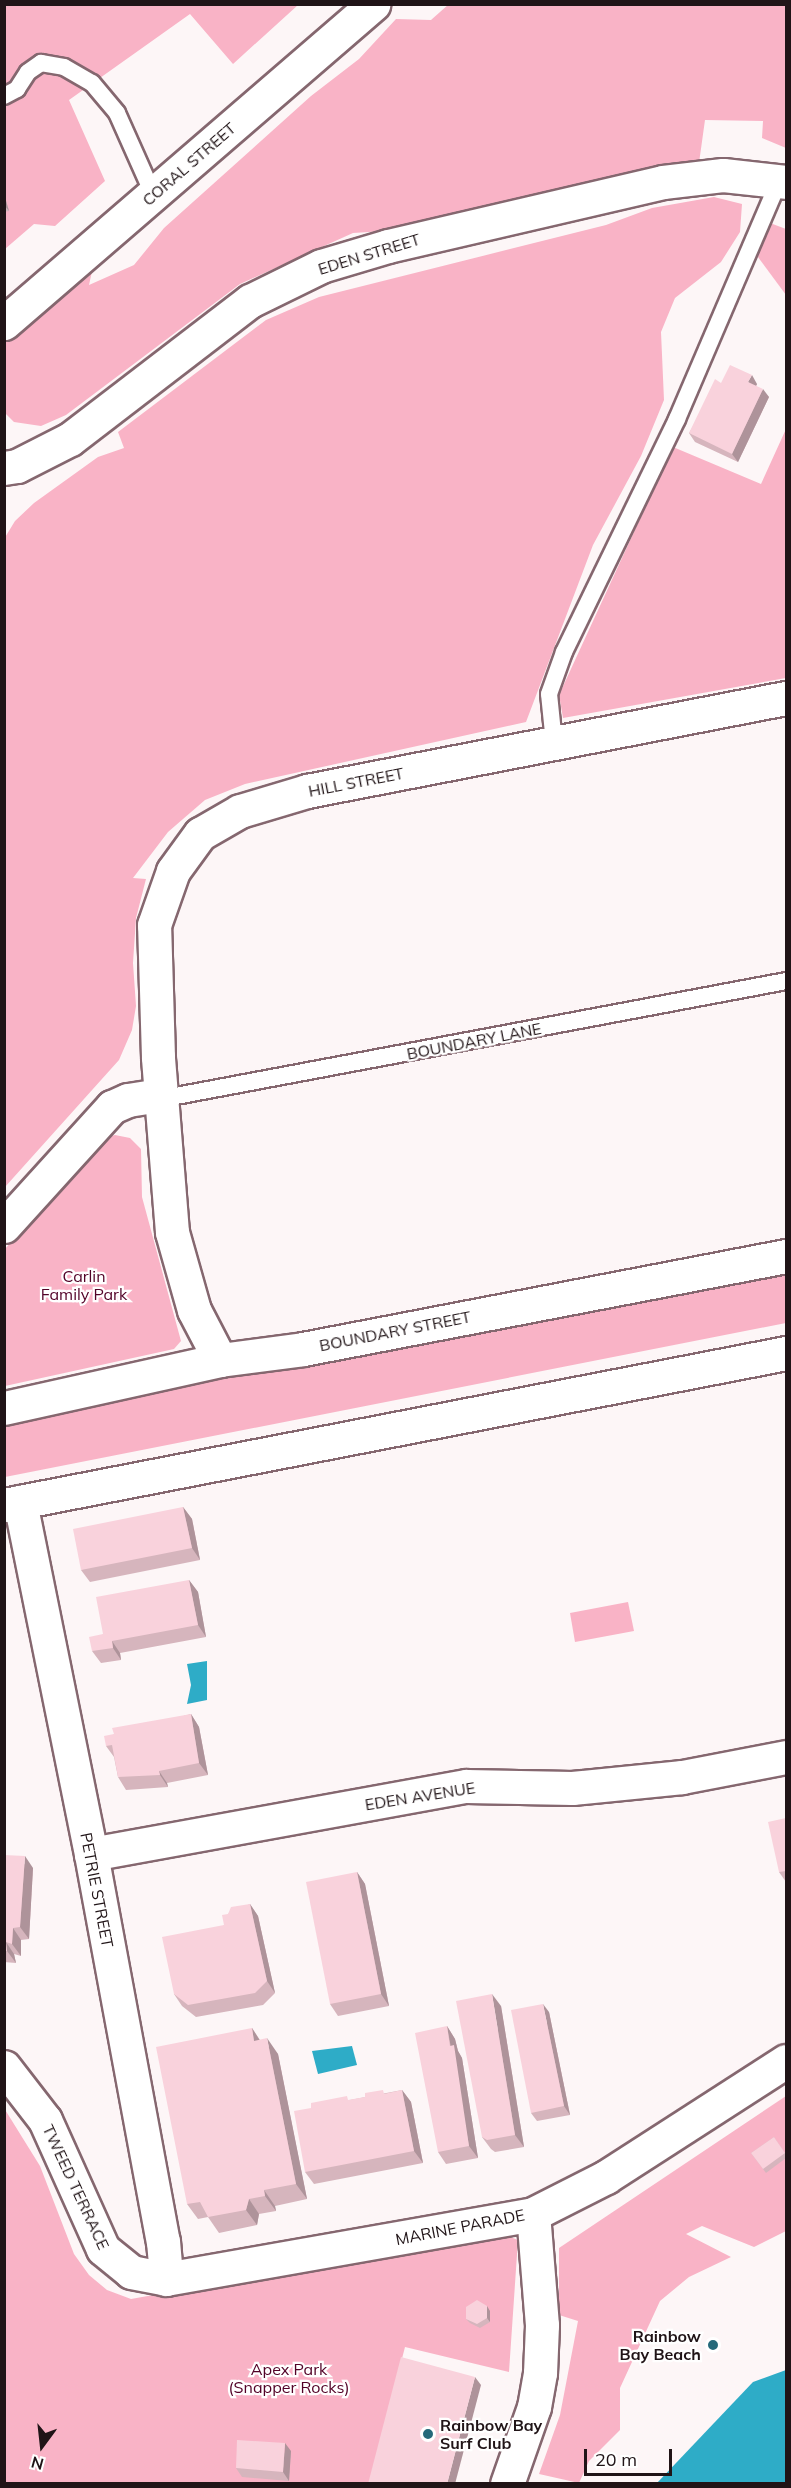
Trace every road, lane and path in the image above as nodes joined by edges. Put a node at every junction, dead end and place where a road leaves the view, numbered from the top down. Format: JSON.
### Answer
{"nodes":[{"id":1,"x":373,"y":4,"type":"edge"},
{"id":2,"x":4,"y":96,"type":"edge"},
{"id":3,"x":783,"y":180,"type":"edge"},
{"id":4,"x":153,"y":194,"type":"junction"},
{"id":5,"x":4,"y":323,"type":"edge"},
{"id":6,"x":4,"y":468,"type":"edge"},
{"id":7,"x":786,"y":698,"type":"edge"},
{"id":8,"x":554,"y":743,"type":"junction"},
{"id":9,"x":786,"y":981,"type":"edge"},
{"id":10,"x":160,"y":1097,"type":"junction"},
{"id":11,"x":4,"y":1226,"type":"edge"},
{"id":12,"x":786,"y":1256,"type":"edge"},
{"id":13,"x":786,"y":1353,"type":"edge"},
{"id":14,"x":220,"y":1360,"type":"junction"},
{"id":15,"x":4,"y":1408,"type":"edge"},
{"id":16,"x":12,"y":1504,"type":"edge"},
{"id":17,"x":786,"y":1757,"type":"edge"},
{"id":18,"x":91,"y":1854,"type":"junction"},
{"id":19,"x":786,"y":2061,"type":"edge"},
{"id":20,"x":4,"y":2067,"type":"edge"},
{"id":21,"x":533,"y":2214,"type":"junction"},
{"id":22,"x":166,"y":2279,"type":"junction"},
{"id":23,"x":507,"y":2484,"type":"edge"}],
"edges":[{"from":1,"to":4,"type":"street","name":"CORAL STREET"},
{"from":2,"to":4,"type":"lane"},
{"from":3,"to":6,"type":"street","name":"EDEN STREET"},
{"from":3,"to":8,"type":"lane"},
{"from":4,"to":5,"type":"street","name":"CORAL STREET"},
{"from":7,"to":8,"type":"street","name":"HILL STREET"},
{"from":8,"to":10,"type":"street","name":"HILL STREET"},
{"from":9,"to":10,"type":"lane","name":"BOUNDARY LANE"},
{"from":10,"to":11,"type":"street"},
{"from":10,"to":14,"type":"street"},
{"from":12,"to":14,"type":"street","name":"BOUNDARY STREET"},
{"from":13,"to":16,"type":"street"},
{"from":14,"to":15,"type":"street","name":"BOUNDARY STREET"},
{"from":16,"to":18,"type":"street","name":"PETRIE STREET"},
{"from":17,"to":18,"type":"street","name":"EDEN AVENUE"},
{"from":18,"to":22,"type":"street","name":"PETRIE STREET"},
{"from":19,"to":21,"type":"street","name":"MARINE PARADE"},
{"from":20,"to":22,"type":"street","name":"TWEED TERRACE"},
{"from":21,"to":22,"type":"street","name":"MARINE PARADE"},
{"from":21,"to":23,"type":"street"}]}
